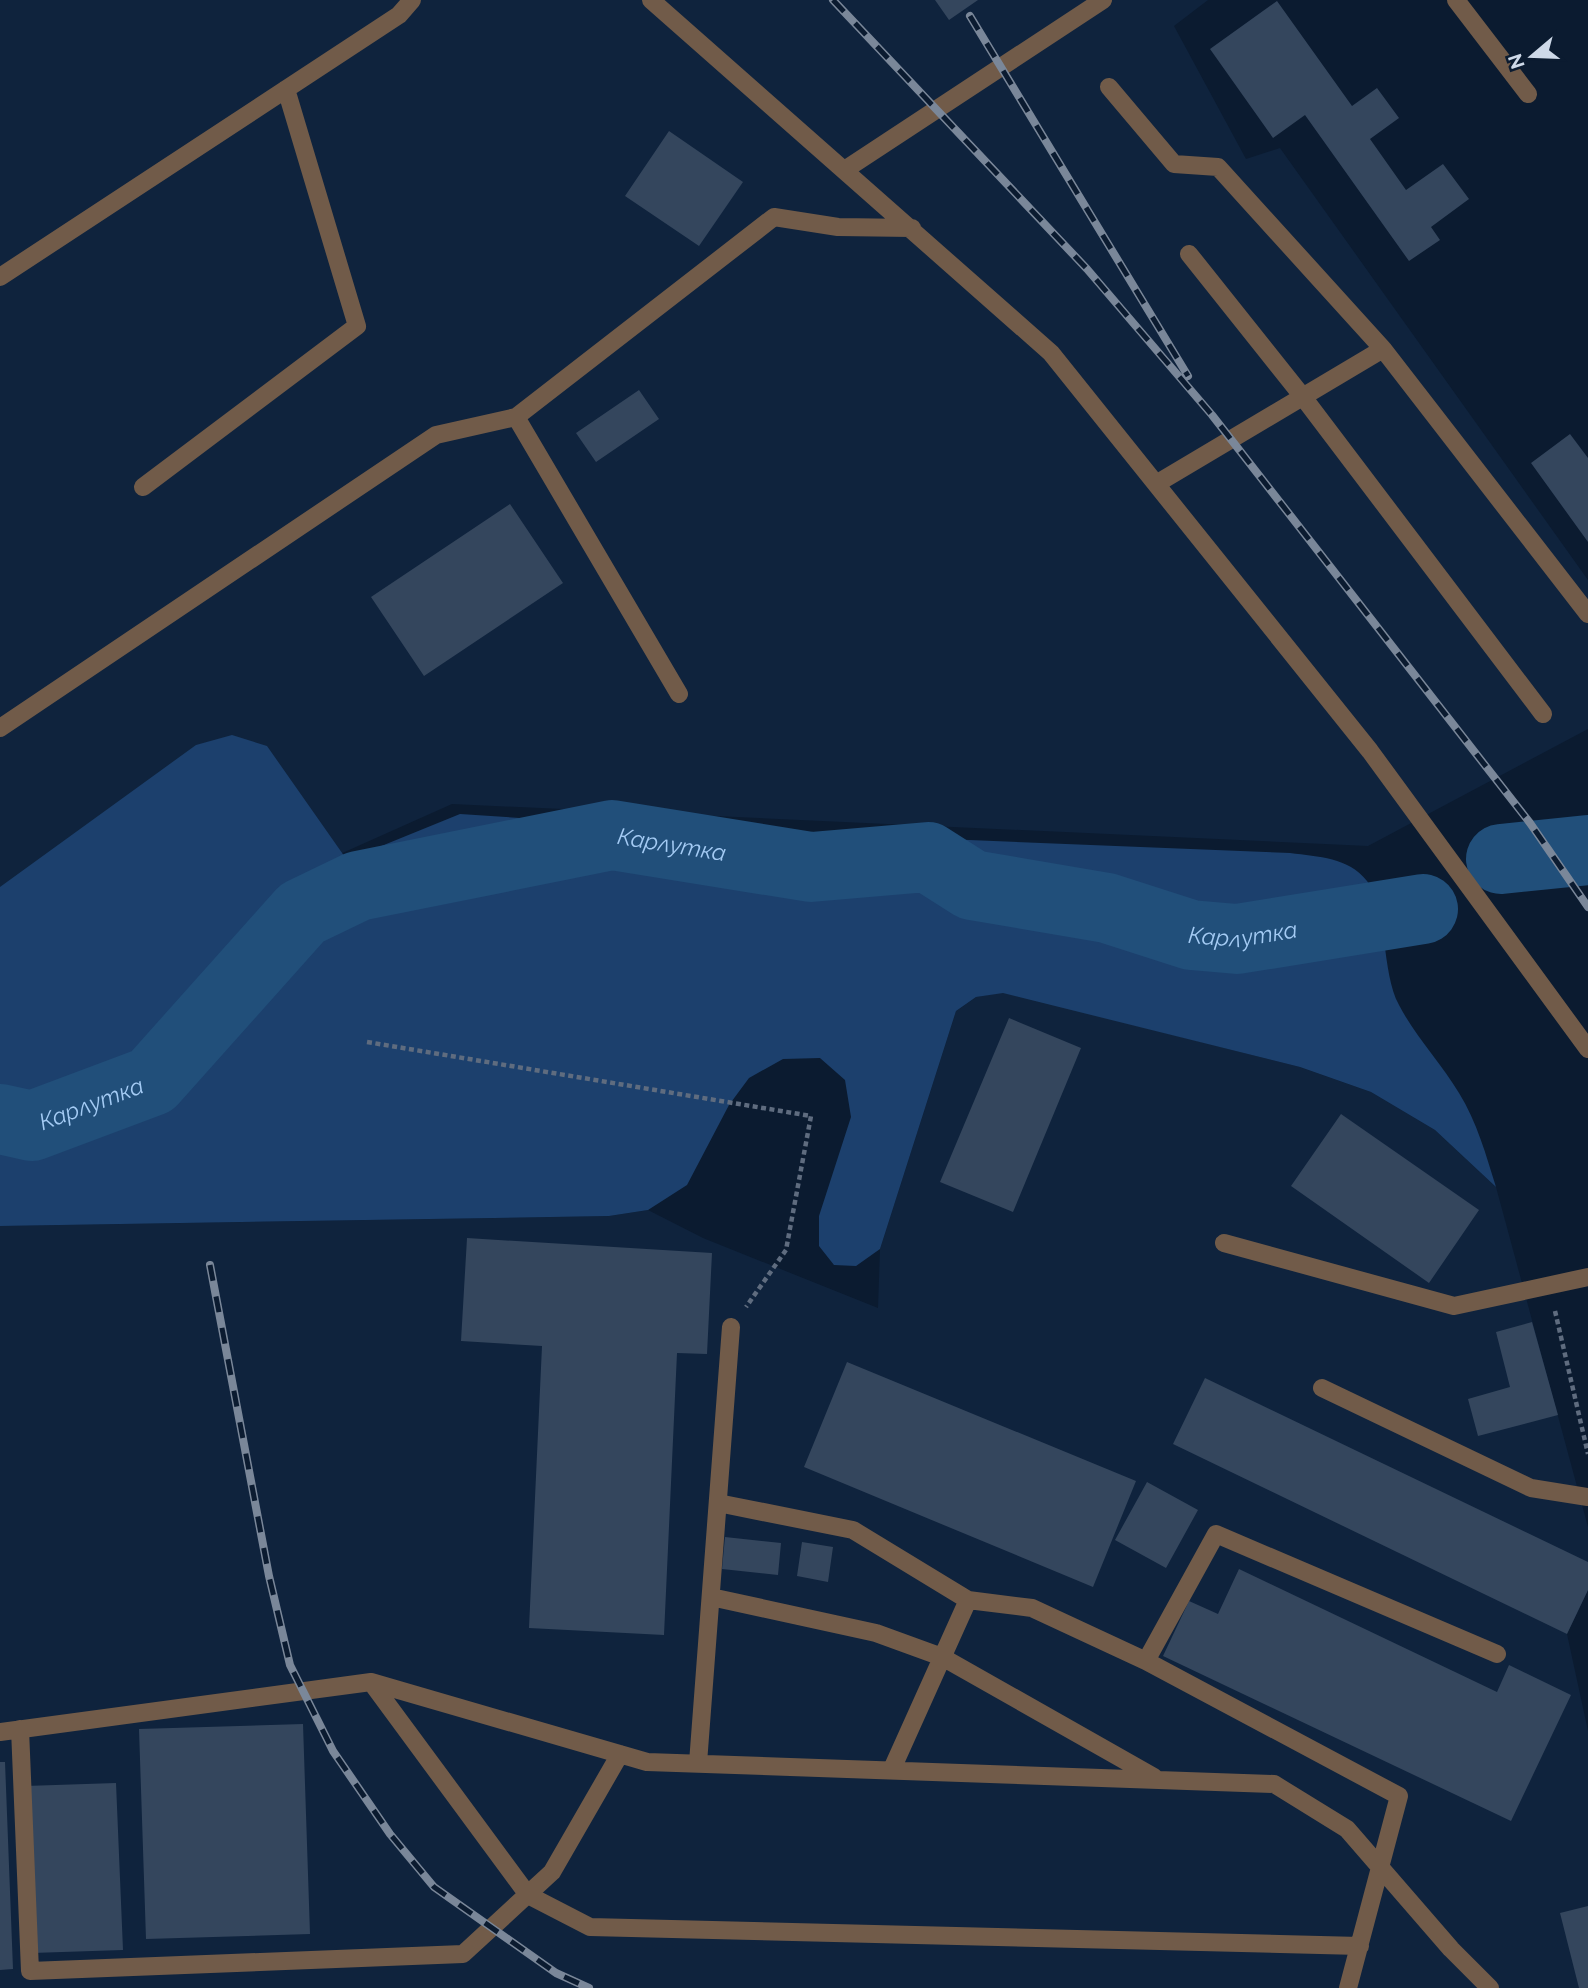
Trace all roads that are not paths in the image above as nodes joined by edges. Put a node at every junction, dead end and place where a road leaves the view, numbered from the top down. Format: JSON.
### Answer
{"nodes":[{"id":1,"x":412,"y":0,"type":"edge"},
{"id":2,"x":651,"y":0,"type":"edge"},
{"id":3,"x":1103,"y":0,"type":"edge"},
{"id":4,"x":1456,"y":0,"type":"edge"},
{"id":5,"x":1109,"y":87,"type":"dead end"},
{"id":6,"x":286,"y":89,"type":"junction"},
{"id":7,"x":1528,"y":94,"type":"dead end"},
{"id":8,"x":846,"y":169,"type":"junction"},
{"id":9,"x":912,"y":228,"type":"junction"},
{"id":10,"x":1189,"y":254,"type":"dead end"},
{"id":11,"x":0,"y":277,"type":"edge"},
{"id":12,"x":1383,"y":349,"type":"junction"},
{"id":13,"x":1303,"y":397,"type":"junction"},
{"id":14,"x":516,"y":416,"type":"junction"},
{"id":15,"x":1156,"y":484,"type":"junction"},
{"id":16,"x":143,"y":486,"type":"dead end"},
{"id":17,"x":1588,"y":614,"type":"edge"},
{"id":18,"x":679,"y":694,"type":"dead end"},
{"id":19,"x":1543,"y":714,"type":"dead end"},
{"id":20,"x":0,"y":729,"type":"edge"},
{"id":21,"x":1588,"y":1049,"type":"edge"},
{"id":22,"x":1224,"y":1243,"type":"dead end"},
{"id":23,"x":1588,"y":1278,"type":"edge"},
{"id":24,"x":731,"y":1327,"type":"road end"},
{"id":25,"x":1322,"y":1388,"type":"dead end"},
{"id":26,"x":1588,"y":1497,"type":"edge"},
{"id":27,"x":718,"y":1503,"type":"junction"},
{"id":28,"x":711,"y":1597,"type":"junction"},
{"id":29,"x":968,"y":1600,"type":"junction"},
{"id":30,"x":1497,"y":1654,"type":"dead end"},
{"id":31,"x":942,"y":1657,"type":"junction"},
{"id":32,"x":1146,"y":1661,"type":"junction"},
{"id":33,"x":371,"y":1682,"type":"junction"},
{"id":34,"x":20,"y":1729,"type":"junction"},
{"id":35,"x":0,"y":1732,"type":"edge"},
{"id":36,"x":620,"y":1754,"type":"junction"},
{"id":37,"x":698,"y":1763,"type":"junction"},
{"id":38,"x":892,"y":1769,"type":"junction"},
{"id":39,"x":1158,"y":1779,"type":"junction"},
{"id":40,"x":1382,"y":1867,"type":"junction"},
{"id":41,"x":528,"y":1895,"type":"junction"},
{"id":42,"x":1360,"y":1946,"type":"junction"},
{"id":43,"x":1348,"y":1988,"type":"edge"},
{"id":44,"x":1490,"y":1988,"type":"edge"}],
"edges":[{"from":1,"to":6,"type":"lane"},
{"from":2,"to":8,"type":"lane"},
{"from":3,"to":8,"type":"lane"},
{"from":4,"to":7,"type":"lane"},
{"from":5,"to":12,"type":"lane"},
{"from":6,"to":11,"type":"lane"},
{"from":6,"to":16,"type":"lane"},
{"from":8,"to":9,"type":"lane"},
{"from":9,"to":14,"type":"lane"},
{"from":9,"to":15,"type":"lane"},
{"from":10,"to":13,"type":"lane"},
{"from":12,"to":13,"type":"lane"},
{"from":12,"to":17,"type":"lane"},
{"from":13,"to":15,"type":"lane"},
{"from":13,"to":19,"type":"lane"},
{"from":14,"to":18,"type":"lane"},
{"from":14,"to":20,"type":"lane"},
{"from":15,"to":21,"type":"lane"},
{"from":22,"to":23,"type":"lane"},
{"from":24,"to":27,"type":"lane"},
{"from":25,"to":26,"type":"lane"},
{"from":27,"to":28,"type":"lane"},
{"from":27,"to":29,"type":"lane"},
{"from":28,"to":31,"type":"lane"},
{"from":28,"to":37,"type":"lane"},
{"from":29,"to":31,"type":"lane"},
{"from":29,"to":32,"type":"lane"},
{"from":30,"to":32,"type":"lane"},
{"from":31,"to":38,"type":"lane"},
{"from":31,"to":39,"type":"lane"},
{"from":32,"to":40,"type":"lane"},
{"from":33,"to":34,"type":"lane"},
{"from":33,"to":36,"type":"lane"},
{"from":33,"to":41,"type":"lane"},
{"from":34,"to":35,"type":"lane"},
{"from":34,"to":41,"type":"lane"},
{"from":36,"to":37,"type":"lane"},
{"from":36,"to":41,"type":"lane"},
{"from":37,"to":38,"type":"lane"},
{"from":38,"to":39,"type":"lane"},
{"from":39,"to":40,"type":"lane"},
{"from":40,"to":42,"type":"lane"},
{"from":40,"to":44,"type":"lane"},
{"from":41,"to":42,"type":"lane"},
{"from":42,"to":43,"type":"lane"}]}
